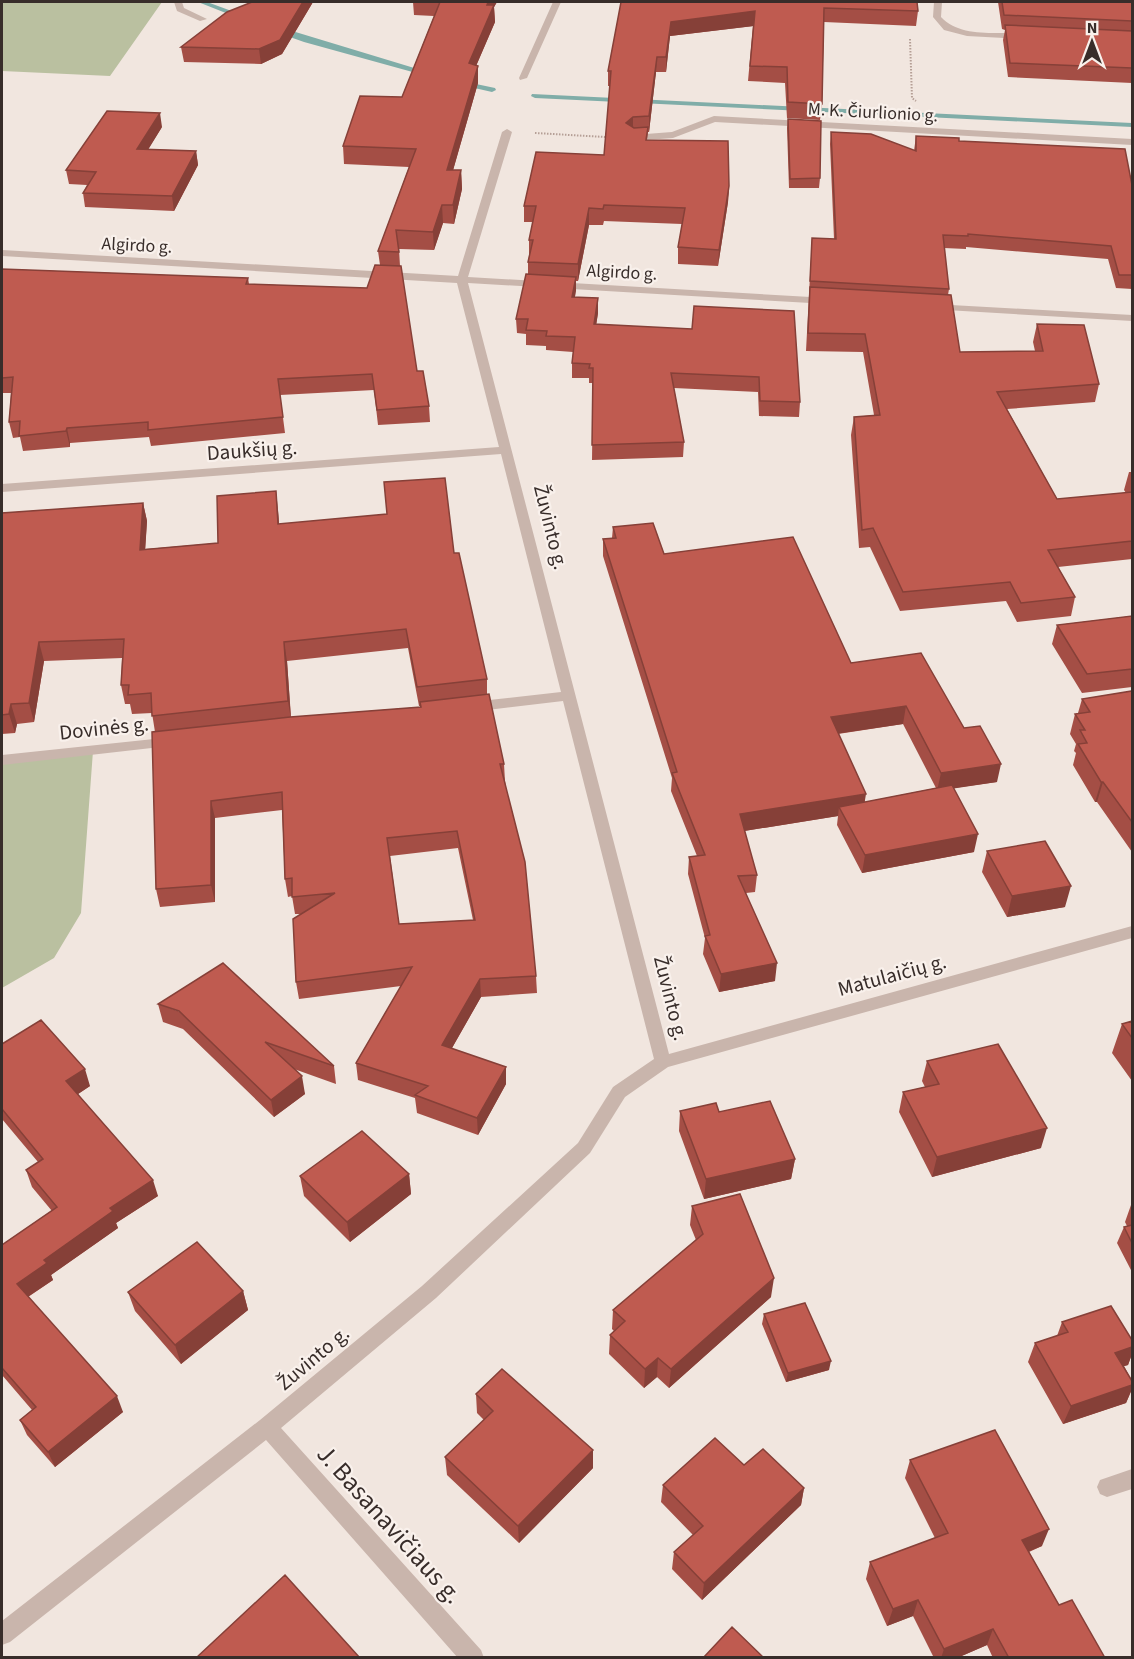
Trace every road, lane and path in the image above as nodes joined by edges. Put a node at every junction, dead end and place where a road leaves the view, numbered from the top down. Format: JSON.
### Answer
{"nodes":[{"id":1,"x":178,"y":2,"type":"edge"},
{"id":2,"x":557,"y":2,"type":"edge"},
{"id":3,"x":938,"y":2,"type":"edge"},
{"id":4,"x":204,"y":19,"type":"dead end"},
{"id":5,"x":1038,"y":36,"type":"edge"},
{"id":6,"x":910,"y":39,"type":"dead end"},
{"id":7,"x":523,"y":78,"type":"dead end"},
{"id":8,"x":918,"y":103,"type":"dead end"},
{"id":9,"x":507,"y":132,"type":"joint"},
{"id":10,"x":633,"y":138,"type":"joint"},
{"id":11,"x":1132,"y":142,"type":"edge"},
{"id":12,"x":2,"y":253,"type":"edge"},
{"id":13,"x":462,"y":280,"type":"junction"},
{"id":14,"x":845,"y":302,"type":"edge"},
{"id":15,"x":917,"y":306,"type":"edge"},
{"id":16,"x":1132,"y":318,"type":"edge"},
{"id":17,"x":506,"y":450,"type":"junction"},
{"id":18,"x":2,"y":488,"type":"edge"},
{"id":19,"x":570,"y":696,"type":"junction"},
{"id":20,"x":462,"y":708,"type":"edge"},
{"id":21,"x":188,"y":740,"type":"edge"},
{"id":22,"x":2,"y":760,"type":"edge"},
{"id":23,"x":1132,"y":932,"type":"edge"},
{"id":24,"x":663,"y":1062,"type":"junction"},
{"id":25,"x":267,"y":1427,"type":"junction"},
{"id":26,"x":1132,"y":1479,"type":"edge"},
{"id":27,"x":1107,"y":1487,"type":"dead end"},
{"id":28,"x":2,"y":1634,"type":"edge"},
{"id":29,"x":473,"y":1658,"type":"edge"}],
"edges":[{"from":1,"to":4,"type":"street"},
{"from":2,"to":7,"type":"street"},
{"from":3,"to":5,"type":"street"},
{"from":6,"to":8,"type":"path"},
{"from":9,"to":10,"type":"path"},
{"from":9,"to":13,"type":"street"},
{"from":10,"to":11,"type":"street","name":"M. K. Čiurlionio g."},
{"from":12,"to":13,"type":"street","name":"Algirdo g."},
{"from":13,"to":14,"type":"street","name":"Algirdo g."},
{"from":13,"to":17,"type":"street","name":"Žuvinto g."},
{"from":15,"to":16,"type":"street"},
{"from":17,"to":18,"type":"street","name":"Daukšių g."},
{"from":17,"to":19,"type":"street","name":"Žuvinto g."},
{"from":19,"to":20,"type":"street"},
{"from":19,"to":24,"type":"street","name":"Žuvinto g."},
{"from":21,"to":22,"type":"street","name":"Dovinės g."},
{"from":23,"to":24,"type":"street","name":"Matulaičių g."},
{"from":24,"to":25,"type":"street","name":"Žuvinto g."},
{"from":25,"to":28,"type":"street","name":"Žuvinto g."},
{"from":25,"to":29,"type":"street","name":"J. Basanavičiaus g."},
{"from":26,"to":27,"type":"street"}]}
